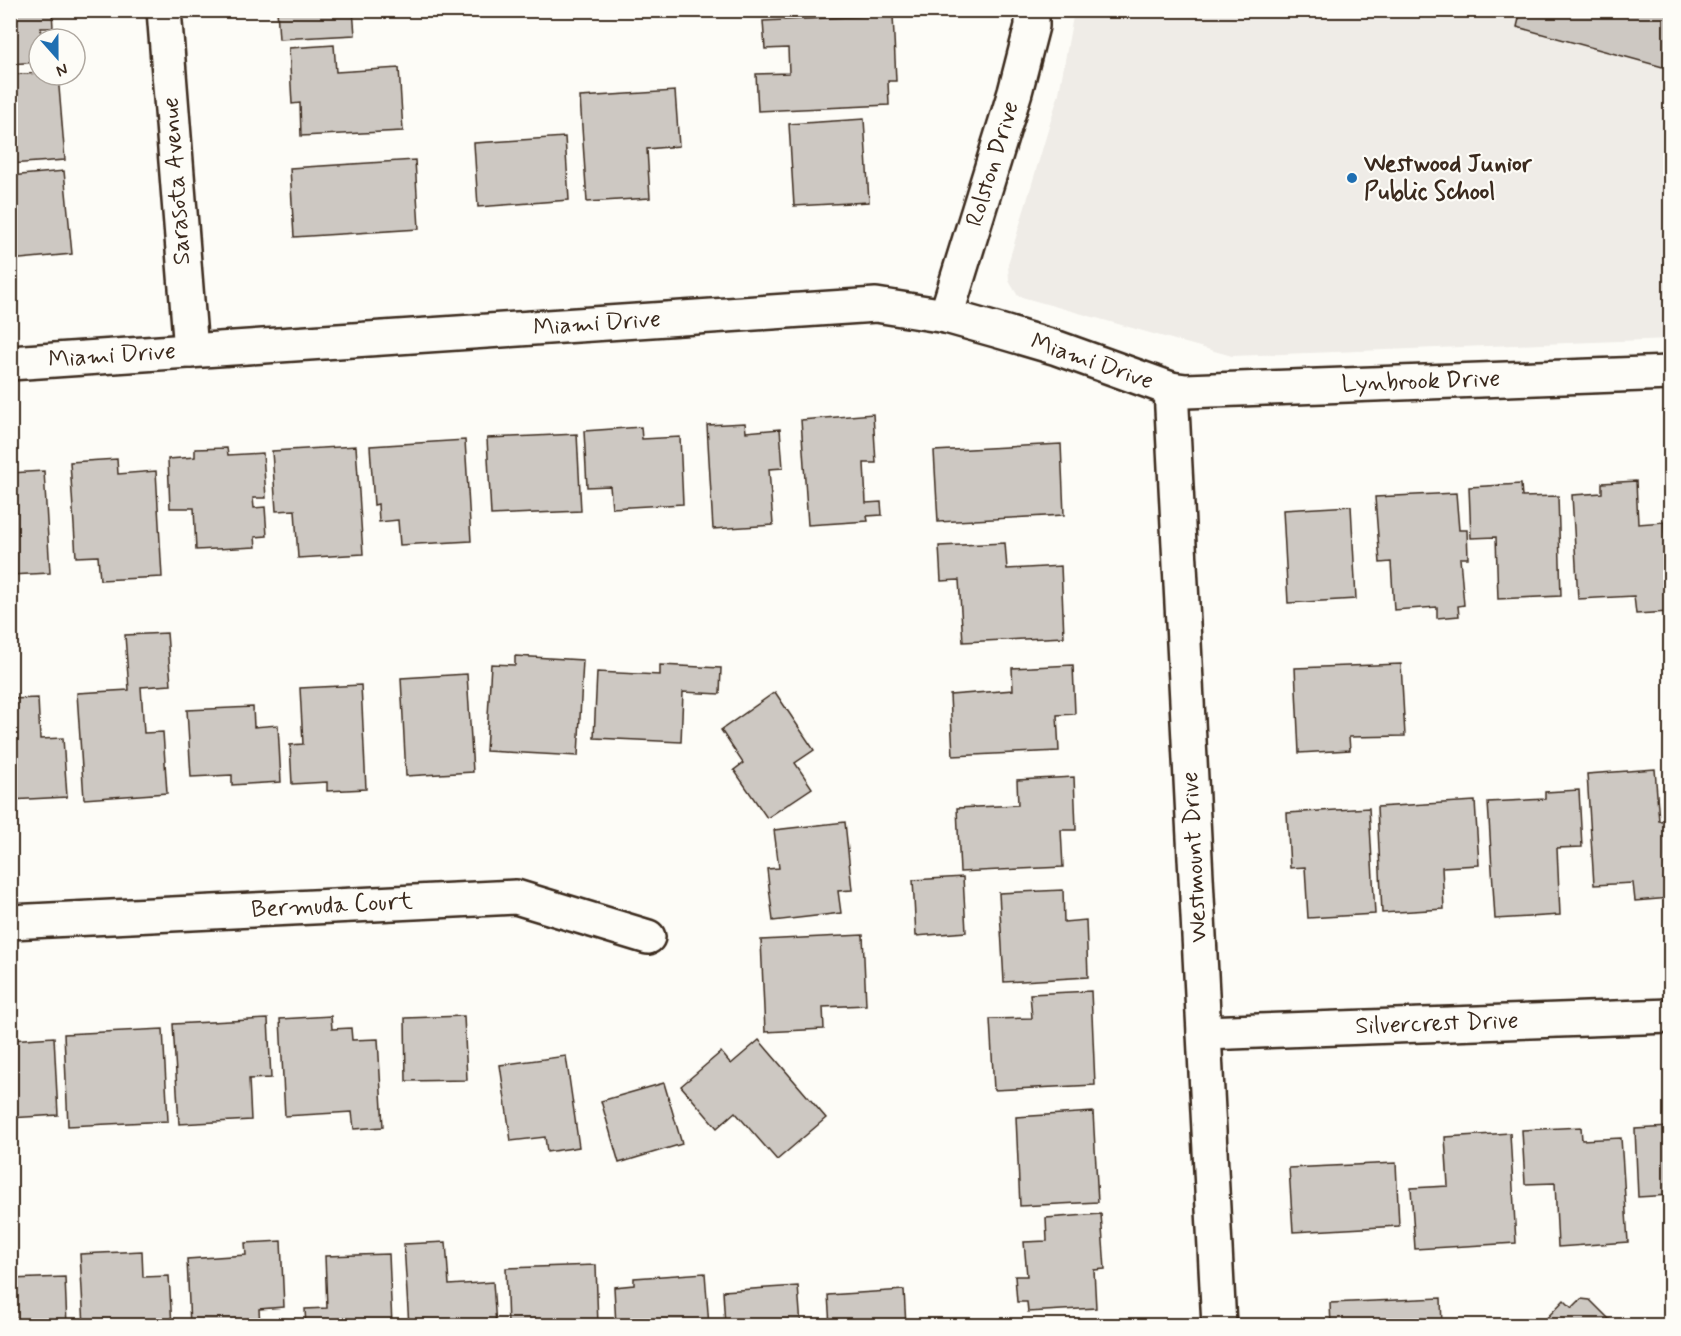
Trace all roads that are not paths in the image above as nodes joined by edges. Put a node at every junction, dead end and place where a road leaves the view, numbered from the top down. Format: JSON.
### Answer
{"nodes":[{"id":1,"x":164,"y":10,"type":"edge"},
{"id":2,"x":1032,"y":10,"type":"edge"},
{"id":3,"x":946,"y":316,"type":"junction"},
{"id":4,"x":191,"y":351,"type":"junction"},
{"id":5,"x":10,"y":363,"type":"edge"},
{"id":6,"x":1671,"y":374,"type":"edge"},
{"id":7,"x":1171,"y":389,"type":"junction"},
{"id":8,"x":10,"y":922,"type":"edge"},
{"id":9,"x":648,"y":937,"type":"dead end"},
{"id":10,"x":1671,"y":1016,"type":"edge"},
{"id":11,"x":1204,"y":1033,"type":"junction"},
{"id":12,"x":1219,"y":1326,"type":"edge"}],
"edges":[{"from":1,"to":4,"type":"street","name":"Sarasota Avenue"},
{"from":2,"to":3,"type":"street","name":"Rolston Drive"},
{"from":3,"to":4,"type":"street","name":"Miami Drive"},
{"from":3,"to":7,"type":"street","name":"Miami Drive"},
{"from":4,"to":5,"type":"street","name":"Miami Drive"},
{"from":6,"to":7,"type":"street","name":"Lynbrook Drive"},
{"from":7,"to":11,"type":"street","name":"Westmount Drive"},
{"from":8,"to":9,"type":"street","name":"Bermuda Court"},
{"from":10,"to":11,"type":"street","name":"Silvercrest Drive"},
{"from":11,"to":12,"type":"street","name":"Westmount Drive"}]}
